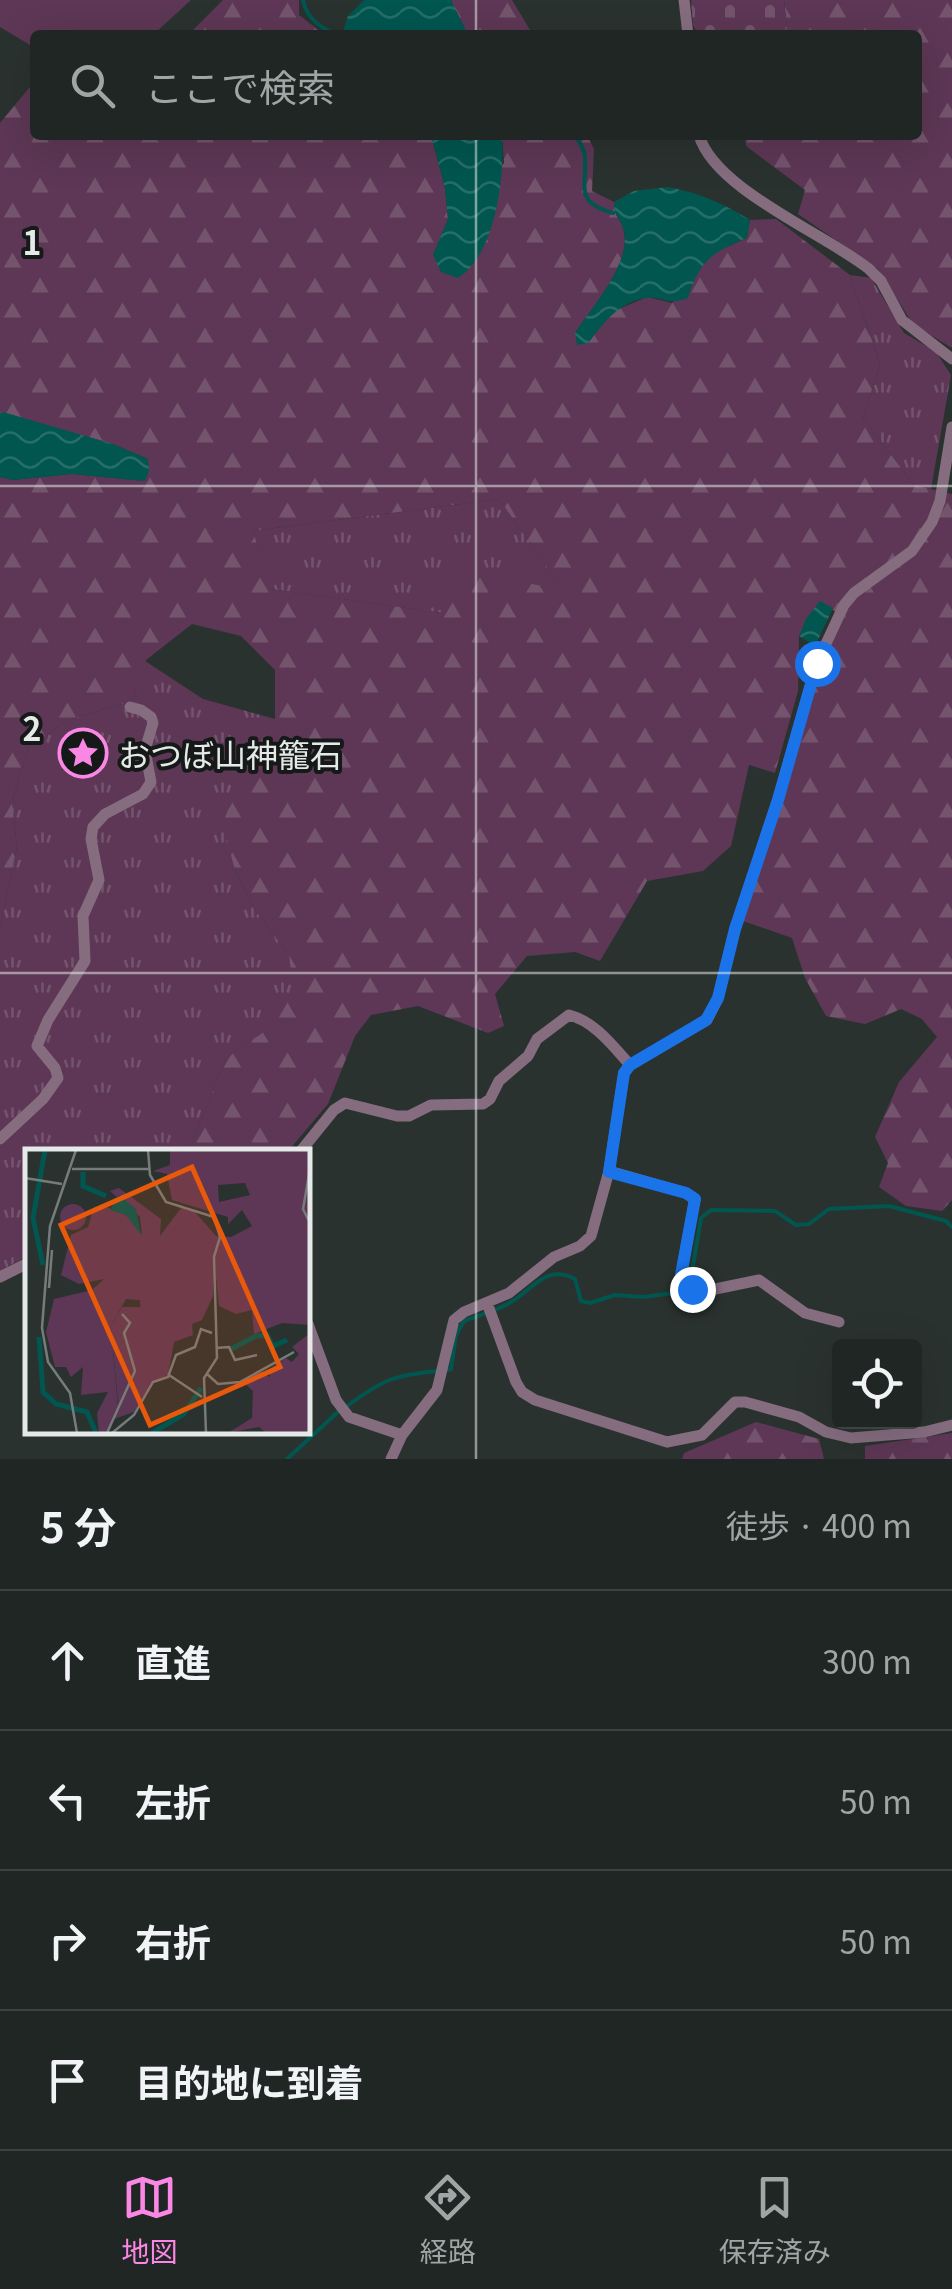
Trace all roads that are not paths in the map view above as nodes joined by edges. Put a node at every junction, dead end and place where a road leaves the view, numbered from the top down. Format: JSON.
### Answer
{"nodes":[{"id":1,"x":684,"y":0,"type":"edge"},
{"id":2,"x":687,"y":30,"type":"edge"},
{"id":3,"x":701,"y":140,"type":"edge"},
{"id":4,"x":952,"y":359,"type":"edge"},
{"id":5,"x":952,"y":428,"type":"edge"},
{"id":6,"x":130,"y":707,"type":"dead end"},
{"id":7,"x":630,"y":1065,"type":"junction"},
{"id":8,"x":0,"y":1138,"type":"edge"},
{"id":9,"x":302,"y":1149,"type":"edge"},
{"id":10,"x":609,"y":1172,"type":"junction"},
{"id":11,"x":25,"y":1264,"type":"edge"},
{"id":12,"x":0,"y":1277,"type":"edge"},
{"id":13,"x":487,"y":1303,"type":"junction"},
{"id":14,"x":839,"y":1322,"type":"dead end"},
{"id":15,"x":310,"y":1329,"type":"edge"},
{"id":16,"x":952,"y":1425,"type":"edge"},
{"id":17,"x":402,"y":1436,"type":"junction"},
{"id":18,"x":391,"y":1459,"type":"edge"}],
"edges":[{"from":1,"to":2,"type":"street"},
{"from":3,"to":4,"type":"street"},
{"from":5,"to":7,"type":"street"},
{"from":6,"to":8,"type":"street"},
{"from":7,"to":9,"type":"street"},
{"from":7,"to":10,"type":"street"},
{"from":10,"to":13,"type":"street"},
{"from":10,"to":14,"type":"street"},
{"from":11,"to":12,"type":"street"},
{"from":13,"to":16,"type":"street"},
{"from":13,"to":17,"type":"street"},
{"from":15,"to":17,"type":"street"},
{"from":17,"to":18,"type":"street"}]}
